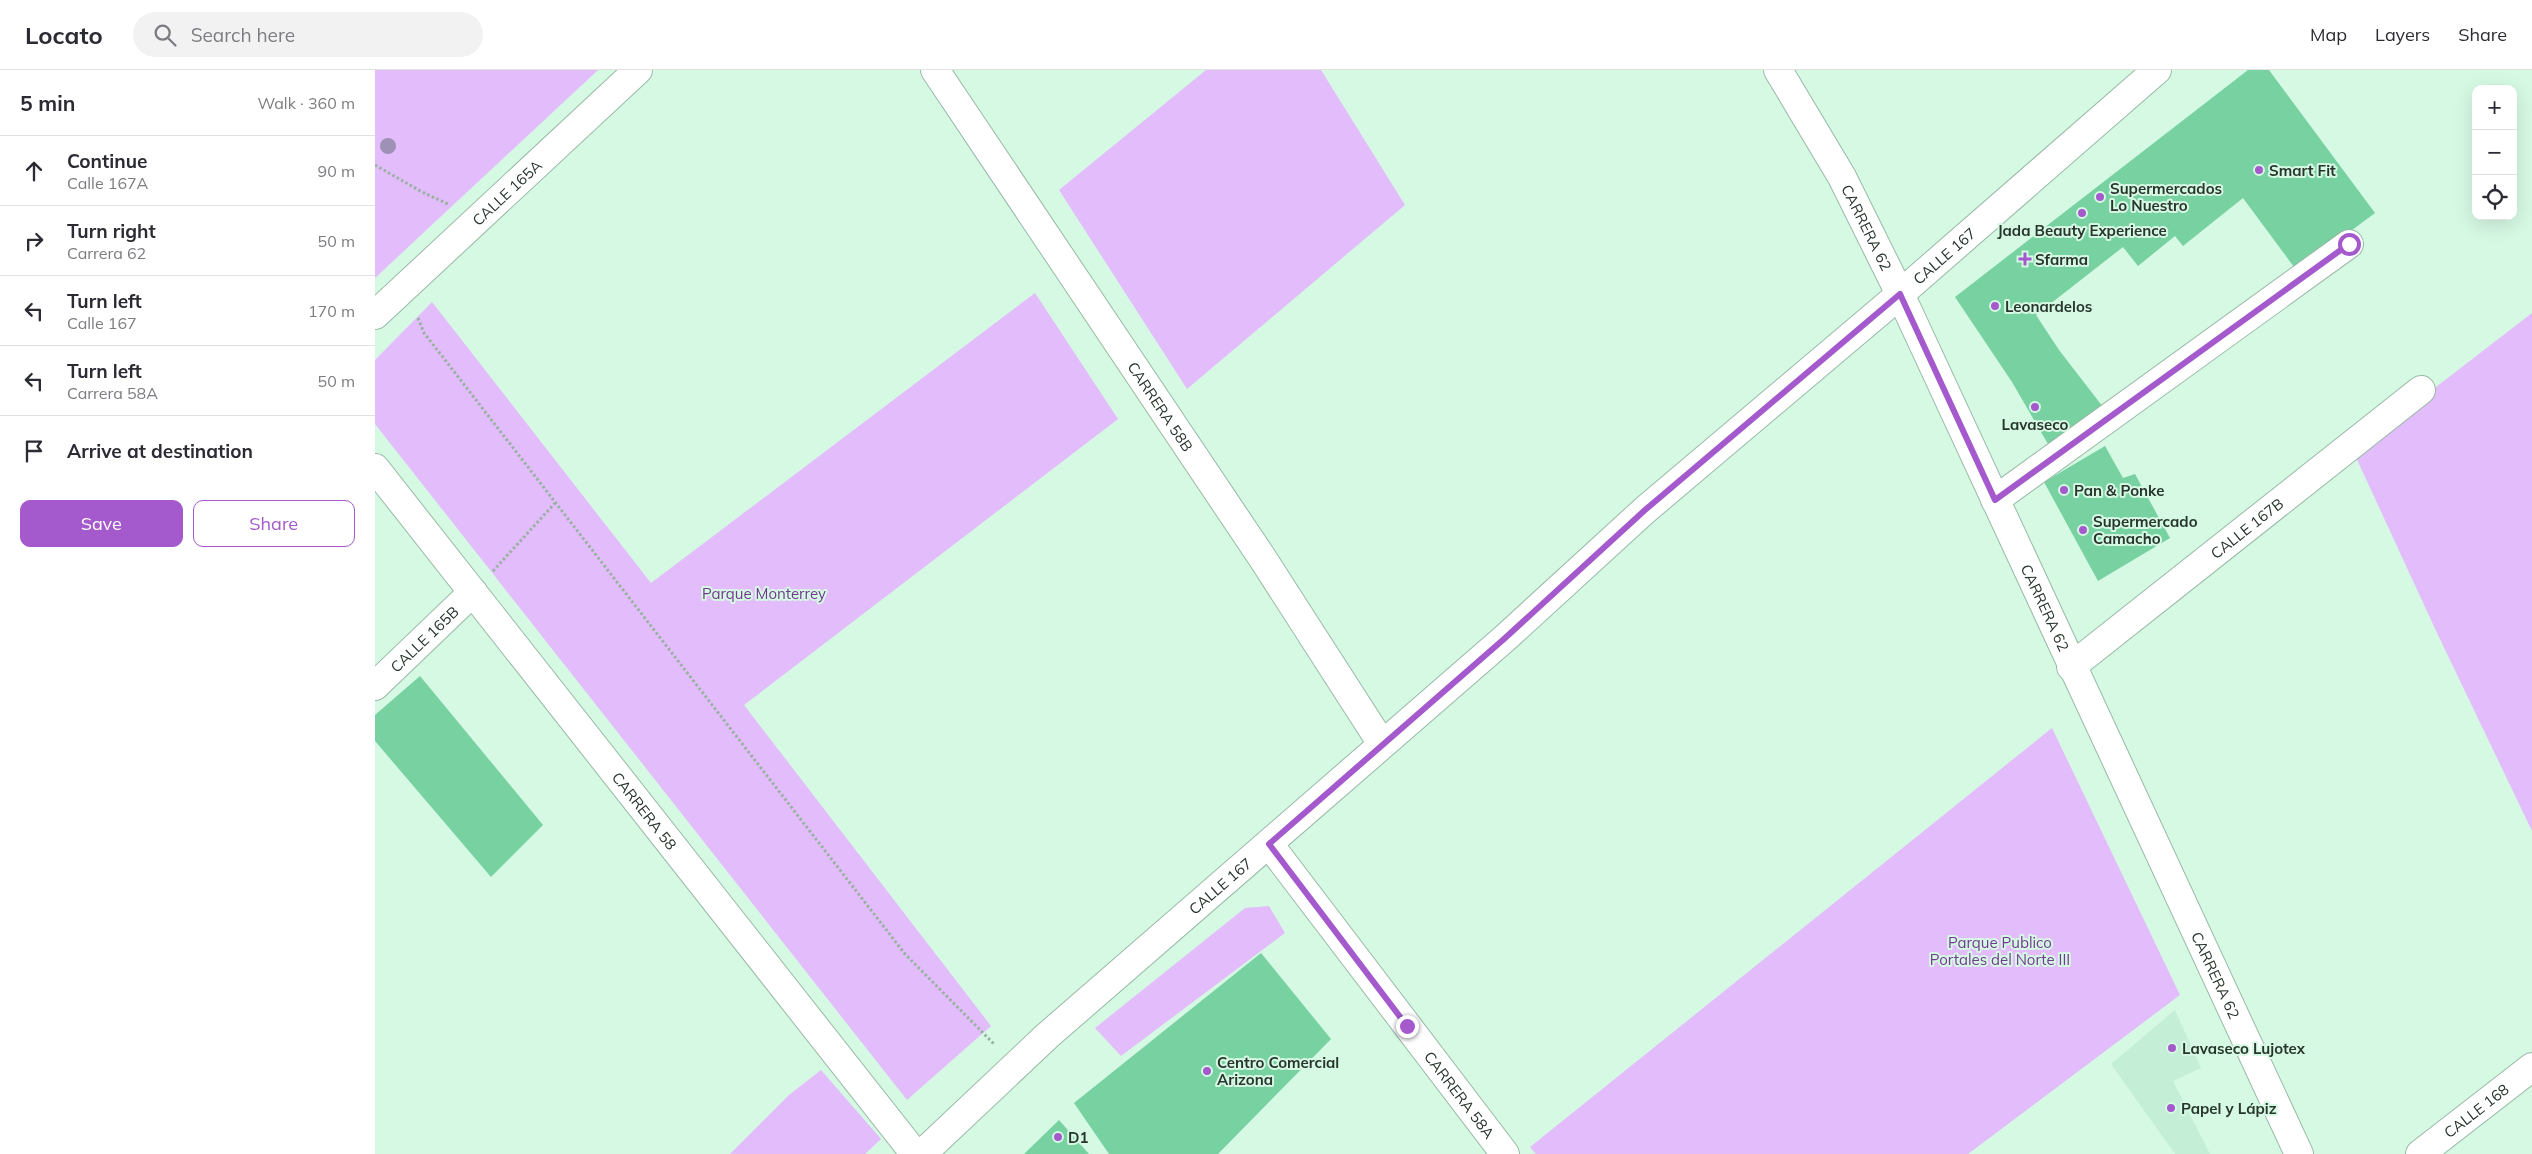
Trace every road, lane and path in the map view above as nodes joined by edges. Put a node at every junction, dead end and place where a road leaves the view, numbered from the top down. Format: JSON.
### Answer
{"nodes":[{"id":1,"x":638,"y":70,"type":"edge"},
{"id":2,"x":935,"y":70,"type":"edge"},
{"id":3,"x":1778,"y":70,"type":"edge"},
{"id":4,"x":2157,"y":70,"type":"edge"},
{"id":5,"x":375,"y":165,"type":"edge"},
{"id":6,"x":480,"y":218,"type":"junction"},
{"id":7,"x":2349,"y":244,"type":"dead end"},
{"id":8,"x":1900,"y":294,"type":"junction"},
{"id":9,"x":419,"y":309,"type":"dead end"},
{"id":10,"x":375,"y":315,"type":"edge"},
{"id":11,"x":2421,"y":390,"type":"dead end"},
{"id":12,"x":375,"y":468,"type":"edge"},
{"id":13,"x":1995,"y":500,"type":"junction"},
{"id":14,"x":555,"y":502,"type":"junction"},
{"id":15,"x":473,"y":592,"type":"junction"},
{"id":16,"x":2071,"y":667,"type":"junction"},
{"id":17,"x":375,"y":686,"type":"edge"},
{"id":18,"x":1383,"y":744,"type":"junction"},
{"id":19,"x":1269,"y":844,"type":"junction"},
{"id":20,"x":996,"y":1046,"type":"dead end"},
{"id":21,"x":2532,"y":1067,"type":"edge"},
{"id":22,"x":915,"y":1154,"type":"edge"},
{"id":23,"x":922,"y":1154,"type":"edge"},
{"id":24,"x":1505,"y":1154,"type":"edge"},
{"id":25,"x":2299,"y":1154,"type":"edge"},
{"id":26,"x":2420,"y":1154,"type":"edge"}],
"edges":[{"from":1,"to":6,"type":"street","name":"CALLE 165A"},
{"from":2,"to":18,"type":"street","name":"CARRERA 58B"},
{"from":3,"to":8,"type":"street","name":"CARRERA 62"},
{"from":4,"to":8,"type":"street","name":"CALLE 167"},
{"from":5,"to":6,"type":"path"},
{"from":6,"to":10,"type":"street","name":"CALLE 165A"},
{"from":7,"to":13,"type":"street"},
{"from":8,"to":13,"type":"street","name":"CARRERA 62"},
{"from":8,"to":18,"type":"street","name":"CALLE 167"},
{"from":9,"to":14,"type":"path"},
{"from":11,"to":16,"type":"street","name":"CALLE 167B"},
{"from":12,"to":15,"type":"street","name":"CARRERA 58"},
{"from":13,"to":16,"type":"street","name":"CARRERA 62"},
{"from":14,"to":15,"type":"path"},
{"from":14,"to":20,"type":"path"},
{"from":15,"to":17,"type":"street","name":"CALLE 165B"},
{"from":15,"to":22,"type":"street","name":"CARRERA 58"},
{"from":16,"to":25,"type":"street","name":"CARRERA 62"},
{"from":18,"to":19,"type":"street","name":"CALLE 167"},
{"from":19,"to":23,"type":"street","name":"CALLE 167"},
{"from":19,"to":24,"type":"street","name":"CARRERA 58A"},
{"from":21,"to":26,"type":"street","name":"CALLE 168"}]}
